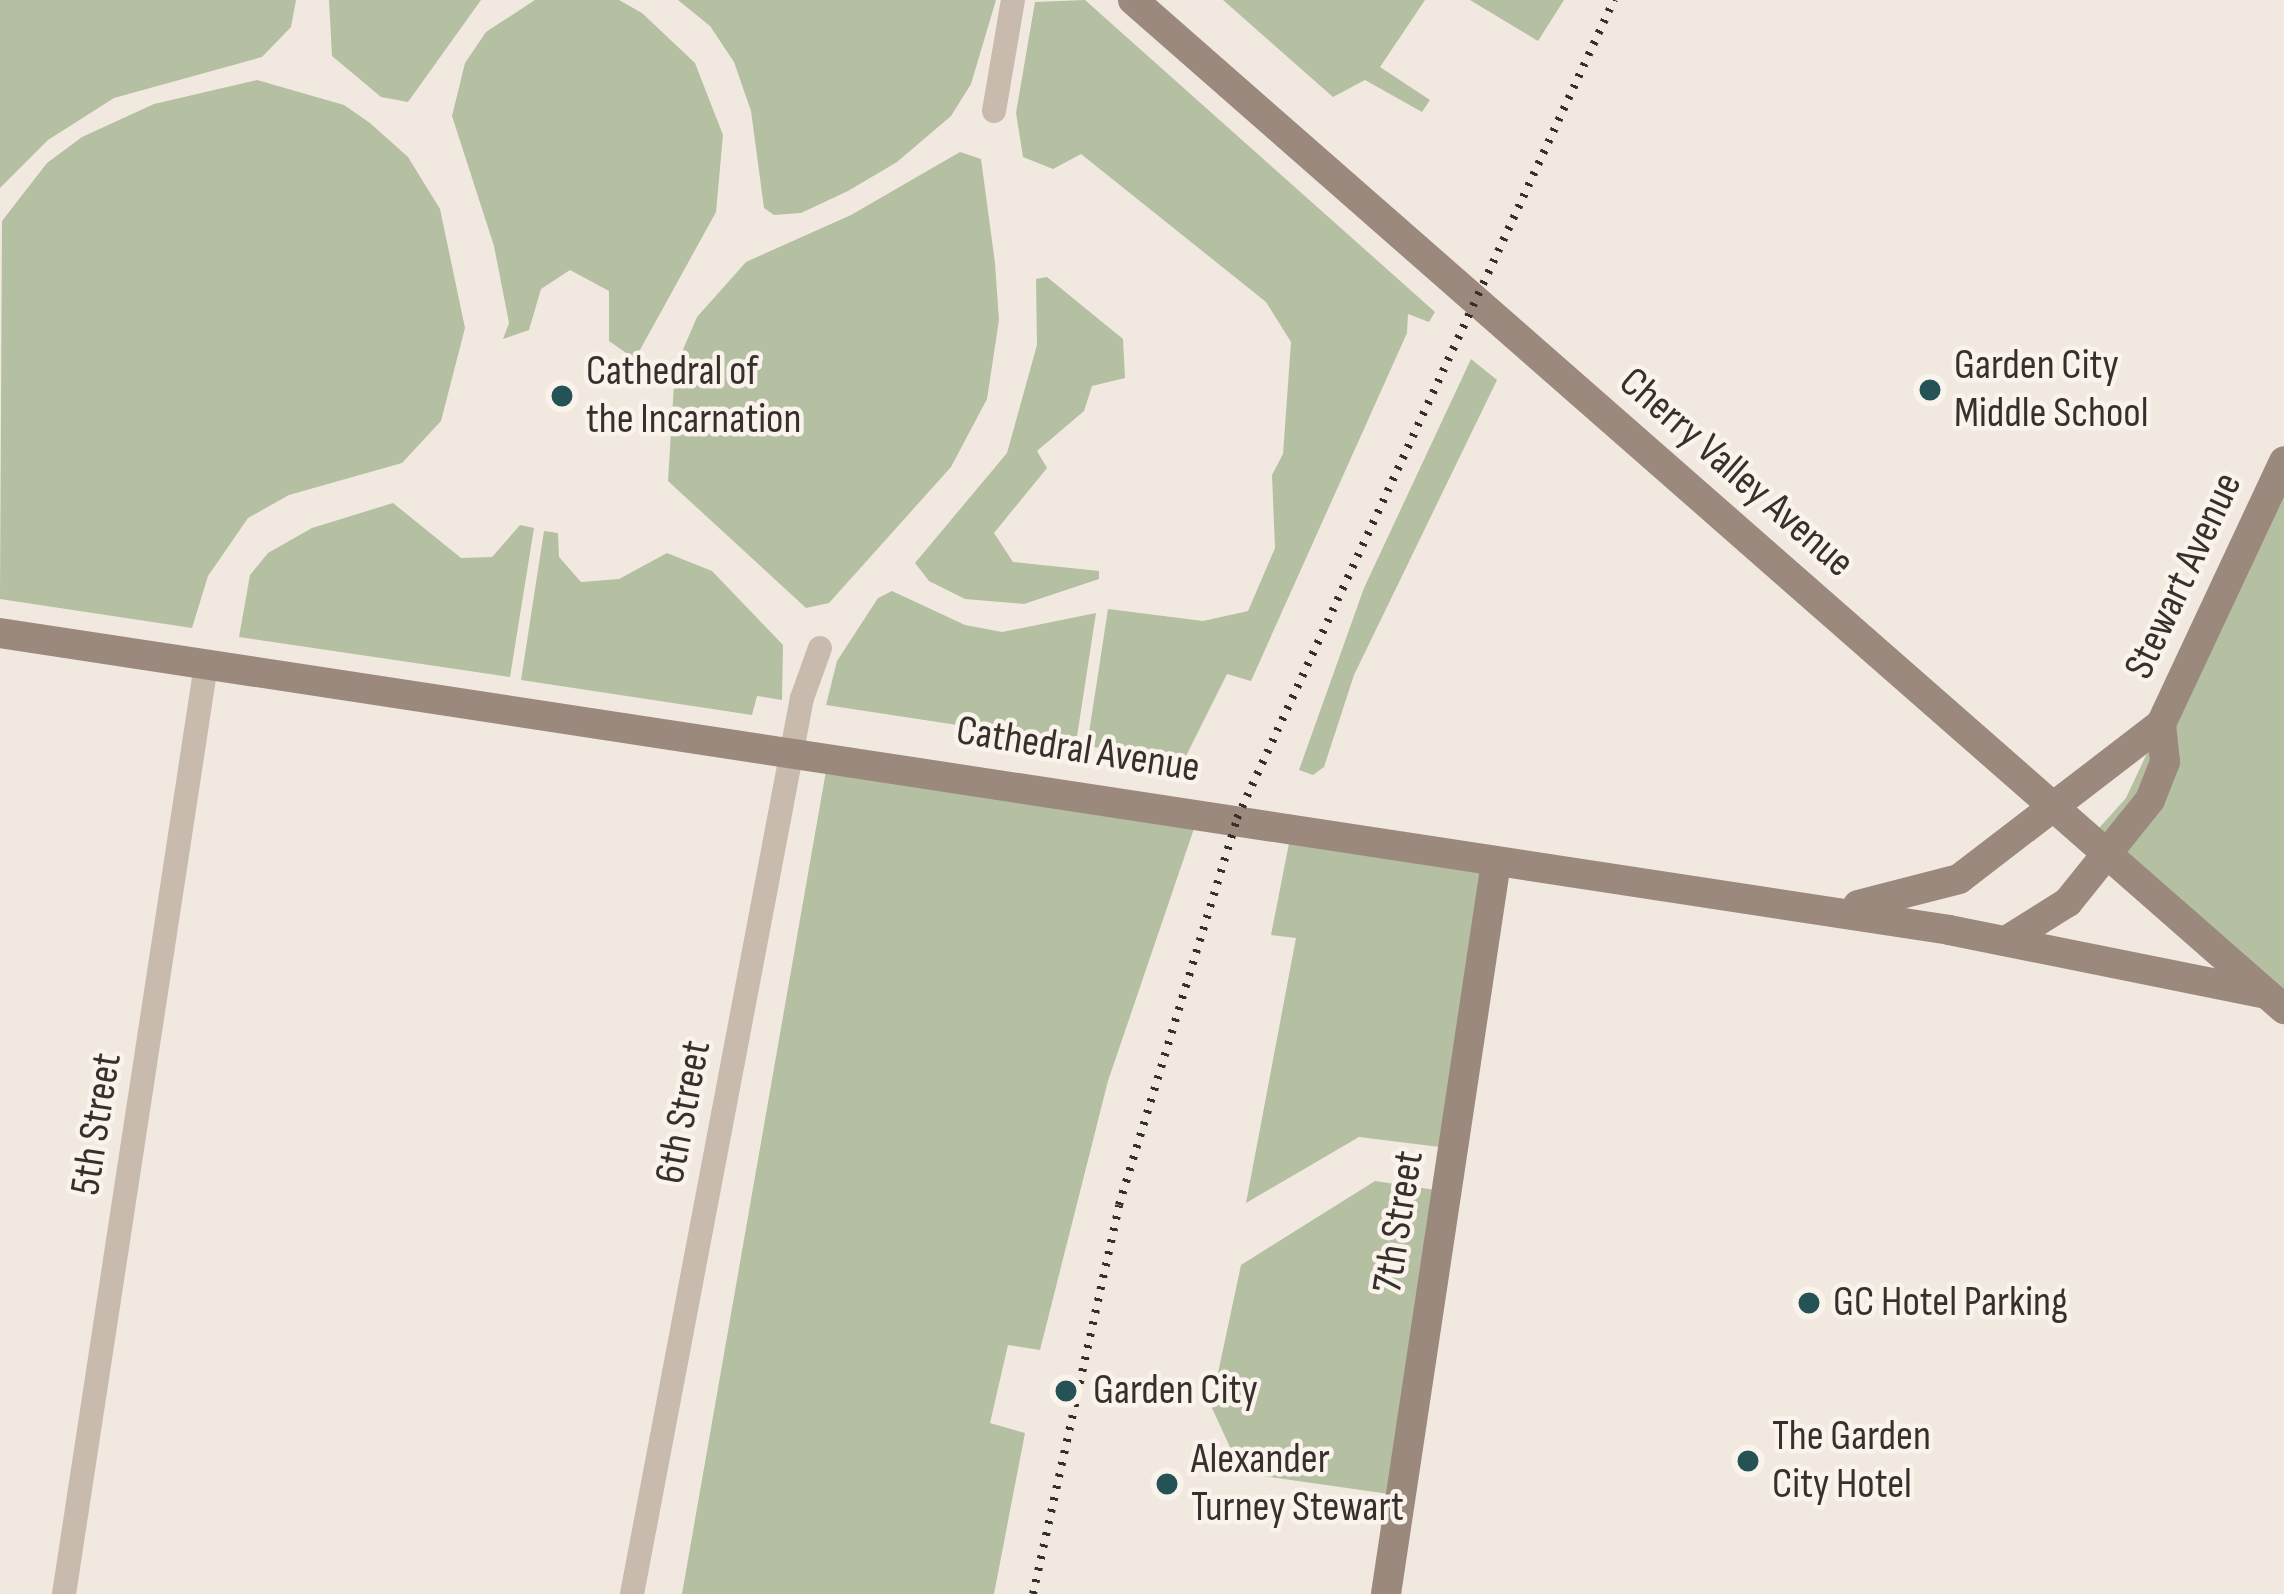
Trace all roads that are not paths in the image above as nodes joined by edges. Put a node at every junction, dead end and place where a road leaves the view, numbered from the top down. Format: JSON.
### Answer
{"nodes":[{"id":1,"x":1012,"y":0,"type":"edge"},
{"id":2,"x":1133,"y":0,"type":"edge"},
{"id":3,"x":994,"y":111,"type":"dead end"},
{"id":4,"x":2284,"y":461,"type":"edge"},
{"id":5,"x":0,"y":633,"type":"edge"},
{"id":6,"x":820,"y":648,"type":"dead end"},
{"id":7,"x":206,"y":665,"type":"junction"},
{"id":8,"x":2161,"y":724,"type":"junction"},
{"id":9,"x":793,"y":754,"type":"junction"},
{"id":10,"x":2057,"y":809,"type":"junction"},
{"id":11,"x":2109,"y":853,"type":"junction"},
{"id":12,"x":1496,"y":862,"type":"junction"},
{"id":13,"x":1818,"y":910,"type":"junction"},
{"id":14,"x":2006,"y":941,"type":"junction"},
{"id":15,"x":2276,"y":1002,"type":"edge"},
{"id":16,"x":64,"y":1594,"type":"edge"},
{"id":17,"x":632,"y":1594,"type":"edge"},
{"id":18,"x":1386,"y":1594,"type":"edge"}],
"edges":[{"from":1,"to":3,"type":"street"},
{"from":2,"to":10,"type":"street","name":"Cherry Valley Avenue"},
{"from":4,"to":8,"type":"street","name":"Stewart Avenue"},
{"from":5,"to":7,"type":"street","name":"Cathedral Avenue"},
{"from":6,"to":9,"type":"street","name":"6th Street"},
{"from":7,"to":9,"type":"street","name":"Cathedral Avenue"},
{"from":7,"to":16,"type":"street","name":"5th Street"},
{"from":8,"to":10,"type":"street"},
{"from":8,"to":11,"type":"street","name":"Stewart Avenue"},
{"from":9,"to":12,"type":"street","name":"Cathedral Avenue"},
{"from":9,"to":17,"type":"street","name":"6th Street"},
{"from":10,"to":11,"type":"street","name":"Cherry Valley Avenue"},
{"from":10,"to":13,"type":"street"},
{"from":11,"to":14,"type":"street"},
{"from":11,"to":15,"type":"street","name":"Cherry Valley Avenue"},
{"from":12,"to":13,"type":"street","name":"Cathedral Avenue"},
{"from":12,"to":18,"type":"street","name":"7th Street"},
{"from":13,"to":14,"type":"street","name":"Cathedral Avenue"},
{"from":14,"to":15,"type":"street","name":"Cathedral Avenue"}]}
